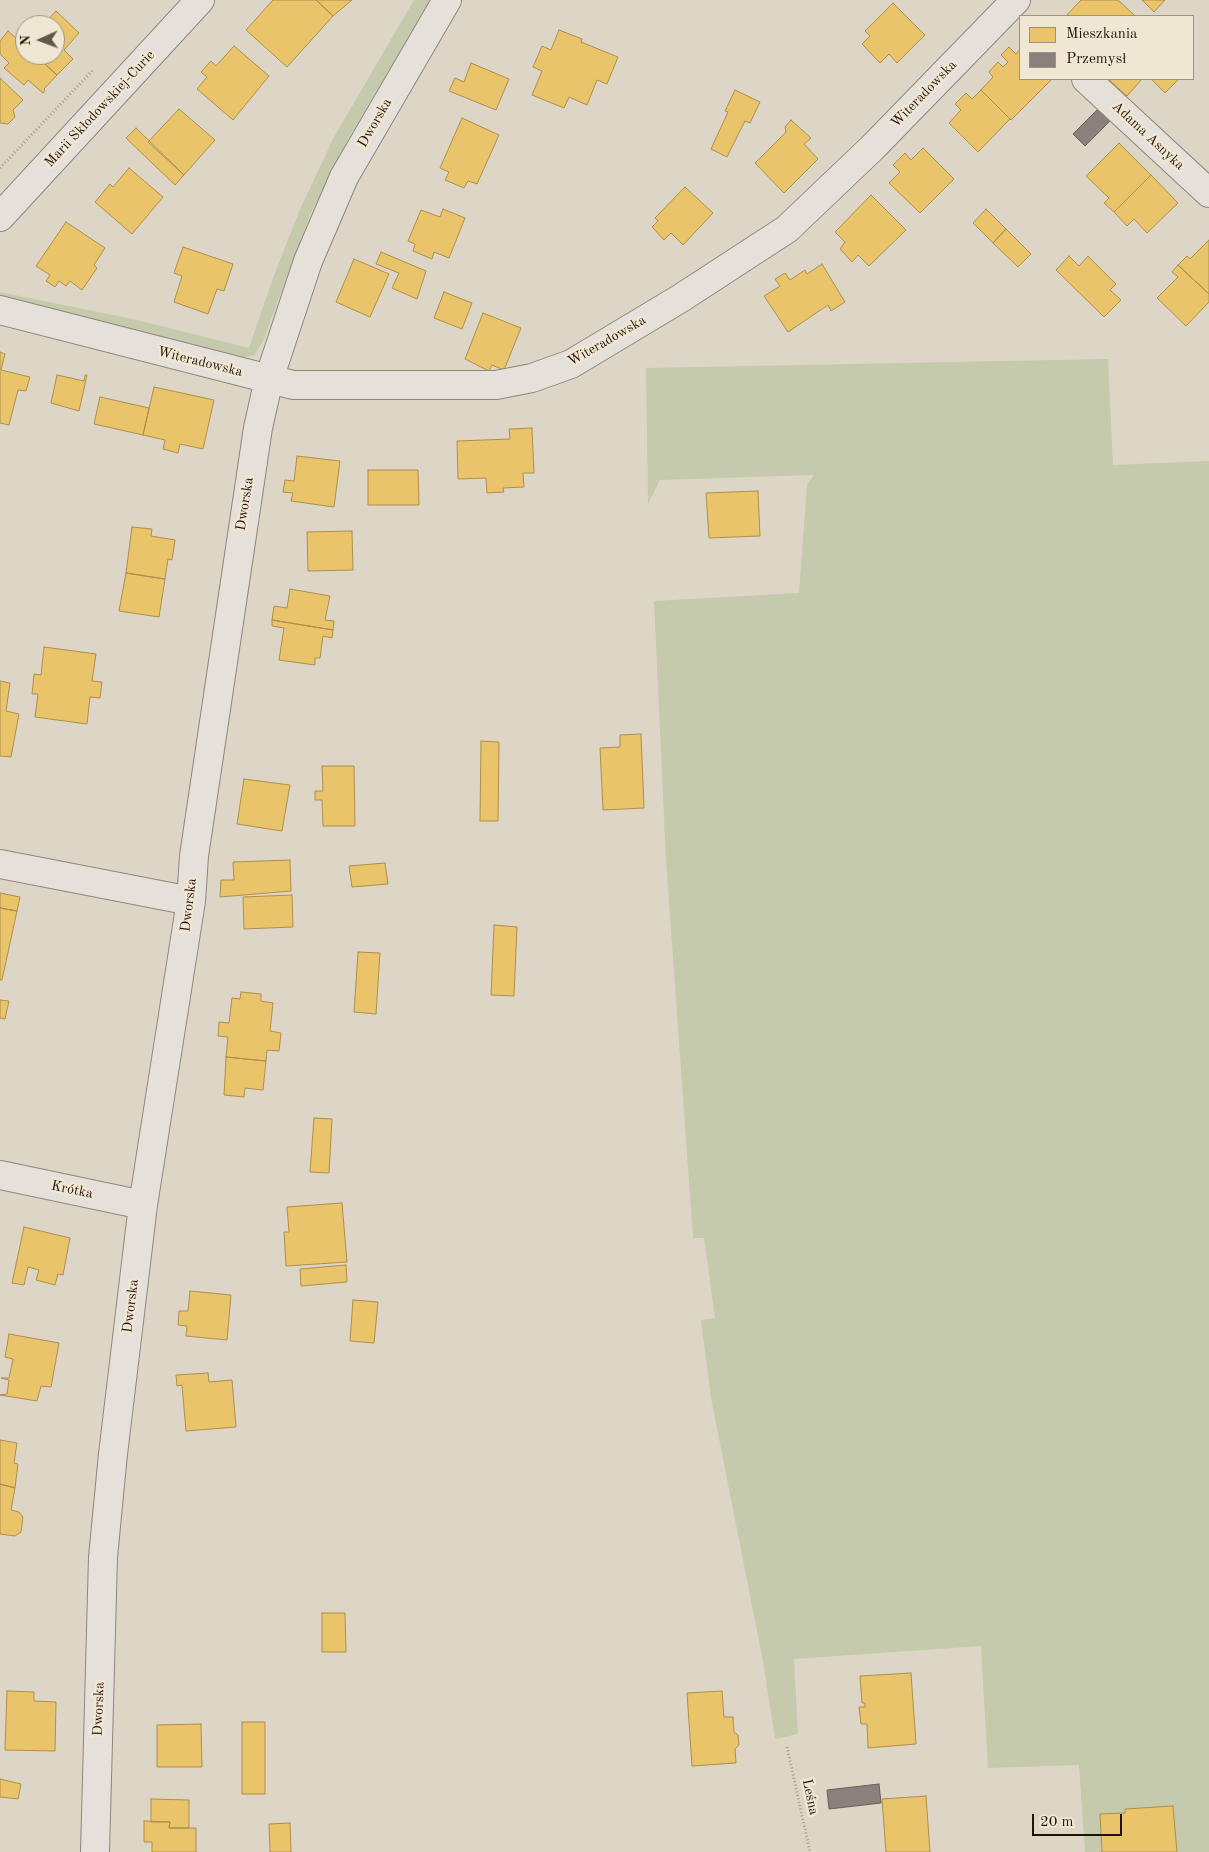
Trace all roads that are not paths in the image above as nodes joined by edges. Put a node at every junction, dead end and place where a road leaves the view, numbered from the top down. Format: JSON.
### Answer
{"nodes":[{"id":1,"x":200,"y":0,"type":"edge"},
{"id":2,"x":447,"y":0,"type":"edge"},
{"id":3,"x":1016,"y":7,"type":"edge"},
{"id":4,"x":1087,"y":80,"type":"edge"},
{"id":5,"x":1209,"y":193,"type":"edge"},
{"id":6,"x":0,"y":217,"type":"edge"},
{"id":7,"x":0,"y":310,"type":"edge"},
{"id":8,"x":270,"y":379,"type":"junction"},
{"id":9,"x":0,"y":864,"type":"edge"},
{"id":10,"x":191,"y":901,"type":"junction"},
{"id":11,"x":0,"y":1175,"type":"edge"},
{"id":12,"x":143,"y":1205,"type":"junction"},
{"id":13,"x":95,"y":1852,"type":"edge"}],
"edges":[{"from":1,"to":6,"type":"street","name":"Marii Skłodowskiej-Curie"},
{"from":2,"to":8,"type":"street","name":"Dworska"},
{"from":3,"to":8,"type":"street","name":"Witeradowska"},
{"from":4,"to":5,"type":"street","name":"Adama Asnyka"},
{"from":7,"to":8,"type":"street","name":"Witeradowska"},
{"from":8,"to":10,"type":"street","name":"Dworska"},
{"from":9,"to":10,"type":"street"},
{"from":10,"to":12,"type":"street","name":"Dworska"},
{"from":11,"to":12,"type":"street","name":"Krótka"},
{"from":12,"to":13,"type":"street","name":"Dworska"}]}
